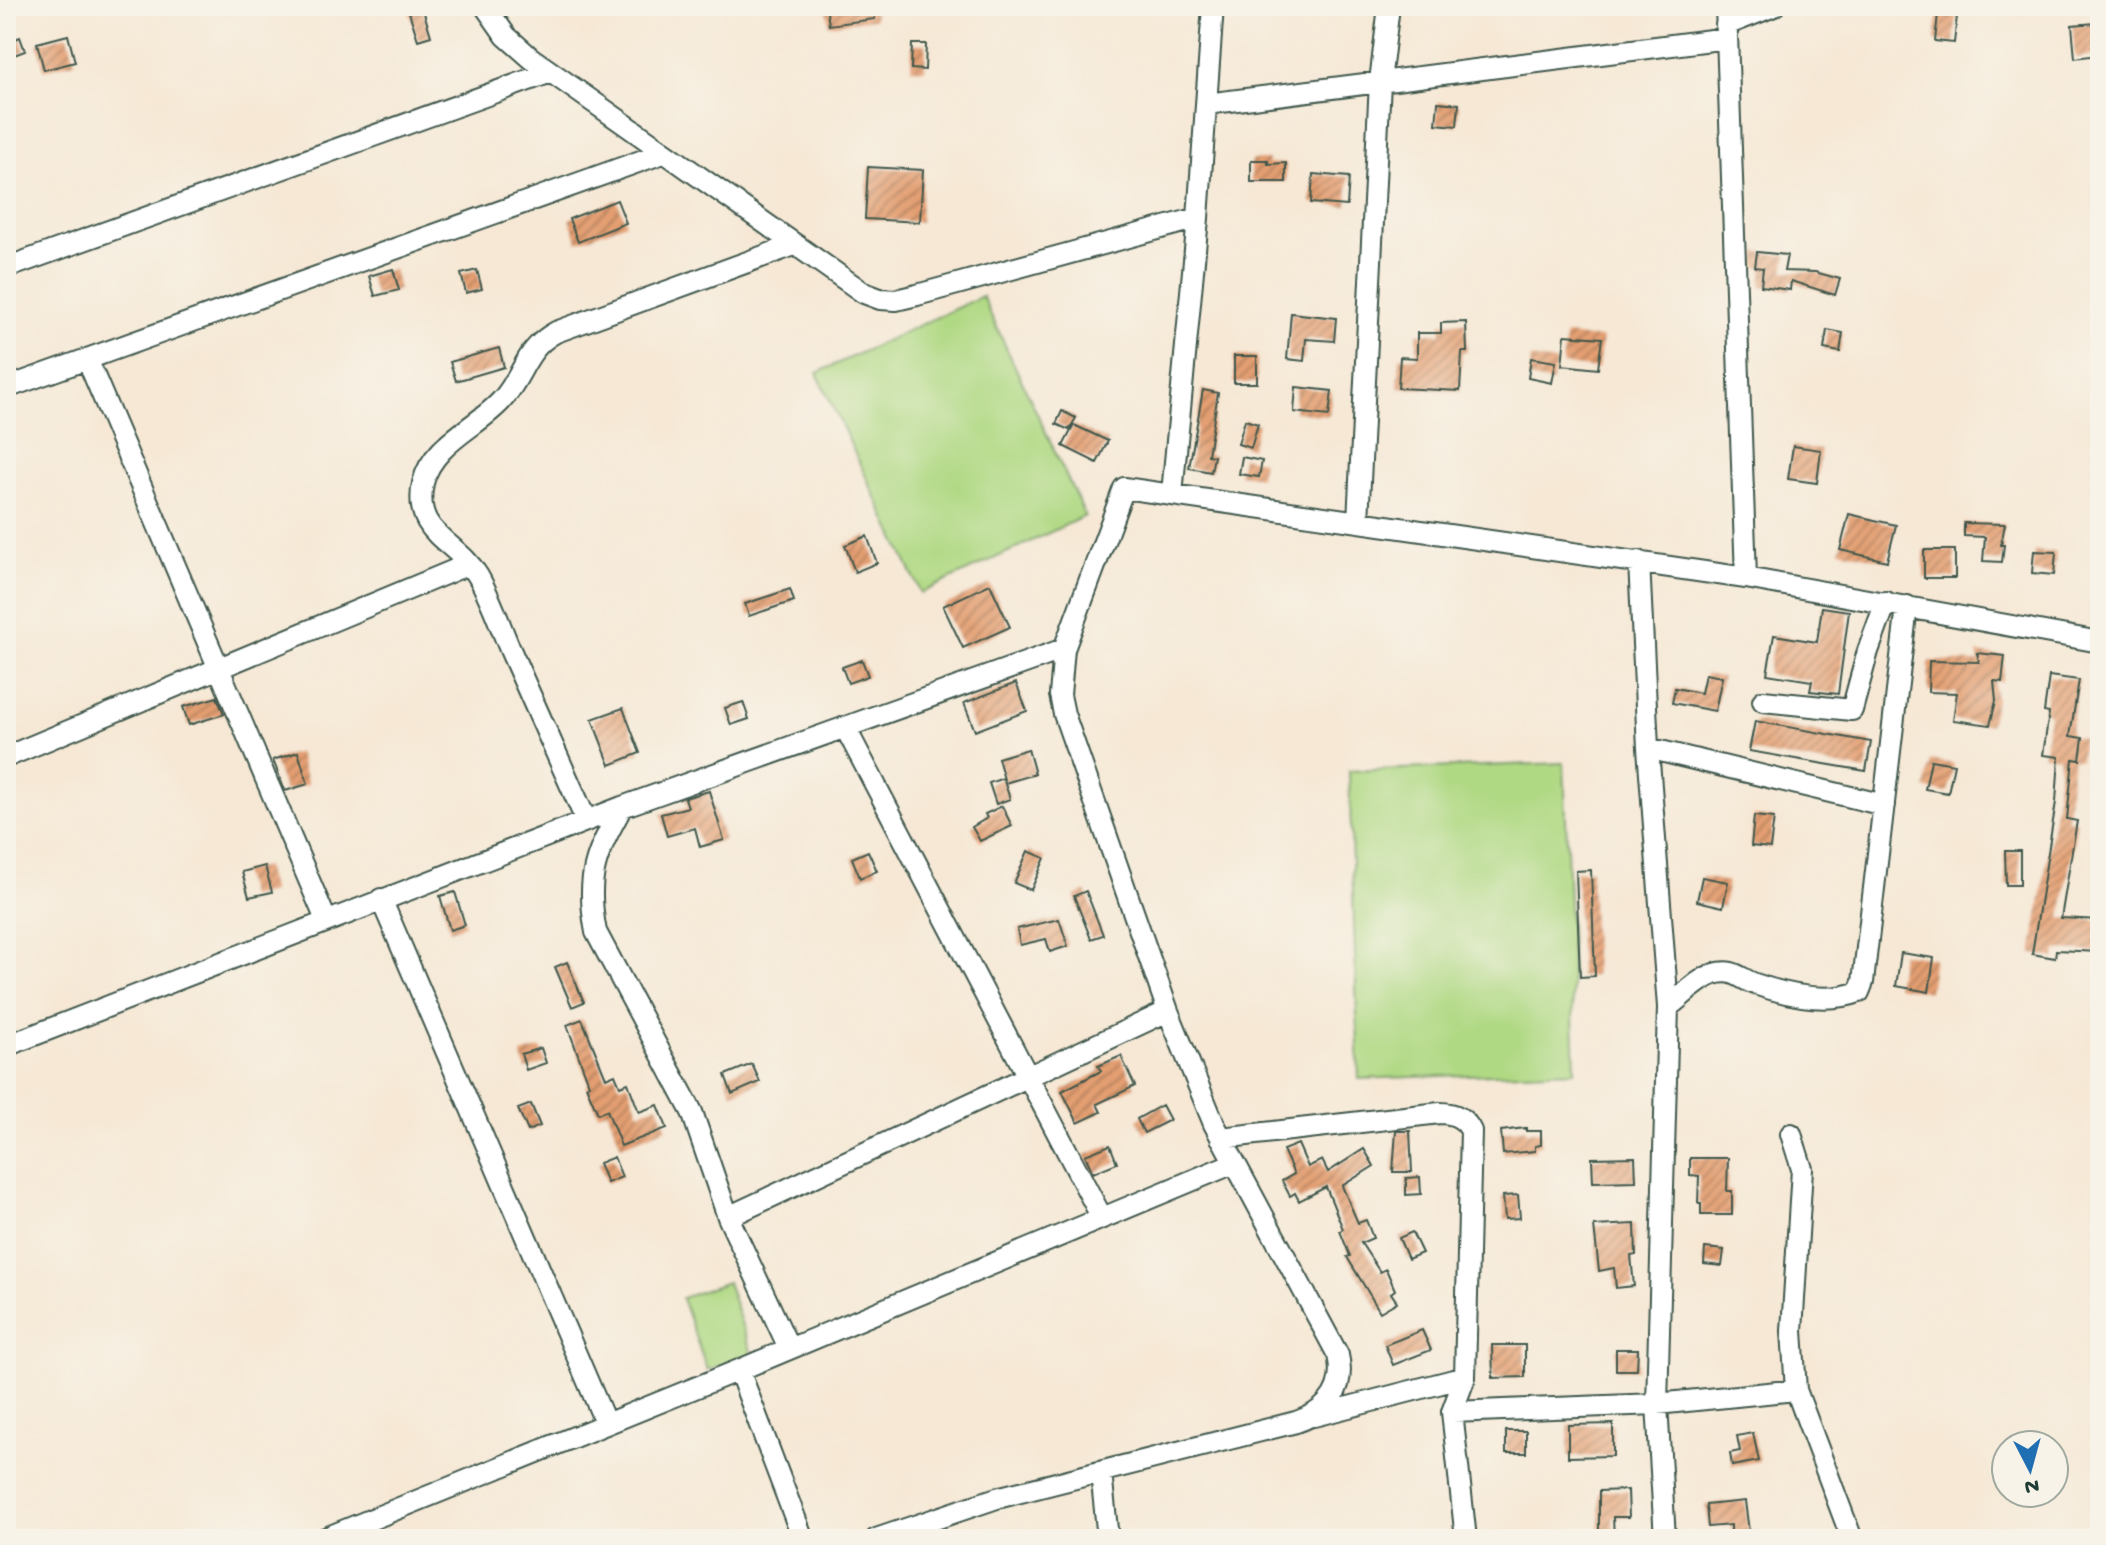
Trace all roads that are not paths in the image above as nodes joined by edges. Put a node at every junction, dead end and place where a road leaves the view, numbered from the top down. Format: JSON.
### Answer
{"nodes":[{"id":1,"x":485,"y":6,"type":"edge"},
{"id":2,"x":1213,"y":6,"type":"edge"},
{"id":3,"x":1389,"y":6,"type":"edge"},
{"id":4,"x":1774,"y":6,"type":"edge"},
{"id":5,"x":1726,"y":23,"type":"edge"},
{"id":6,"x":551,"y":72,"type":"junction"},
{"id":7,"x":1380,"y":82,"type":"junction"},
{"id":8,"x":1206,"y":104,"type":"junction"},
{"id":9,"x":663,"y":153,"type":"junction"},
{"id":10,"x":1198,"y":218,"type":"junction"},
{"id":11,"x":794,"y":245,"type":"junction"},
{"id":12,"x":6,"y":268,"type":"edge"},
{"id":13,"x":87,"y":359,"type":"junction"},
{"id":14,"x":6,"y":388,"type":"edge"},
{"id":15,"x":1172,"y":494,"type":"junction"},
{"id":16,"x":1358,"y":521,"type":"junction"},
{"id":17,"x":1639,"y":561,"type":"junction"},
{"id":18,"x":469,"y":564,"type":"junction"},
{"id":19,"x":1746,"y":578,"type":"junction"},
{"id":20,"x":1886,"y":602,"type":"junction"},
{"id":21,"x":1907,"y":606,"type":"junction"},
{"id":22,"x":2100,"y":642,"type":"edge"},
{"id":23,"x":1064,"y":649,"type":"junction"},
{"id":24,"x":219,"y":666,"type":"junction"},
{"id":25,"x":1763,"y":701,"type":"dead end"},
{"id":26,"x":845,"y":727,"type":"junction"},
{"id":27,"x":1648,"y":748,"type":"junction"},
{"id":28,"x":6,"y":757,"type":"edge"},
{"id":29,"x":1884,"y":805,"type":"junction"},
{"id":30,"x":622,"y":807,"type":"junction"},
{"id":31,"x":586,"y":820,"type":"junction"},
{"id":32,"x":381,"y":899,"type":"junction"},
{"id":33,"x":326,"y":920,"type":"junction"},
{"id":34,"x":1668,"y":1007,"type":"junction"},
{"id":35,"x":1168,"y":1011,"type":"junction"},
{"id":36,"x":6,"y":1046,"type":"edge"},
{"id":37,"x":1028,"y":1077,"type":"junction"},
{"id":38,"x":1791,"y":1134,"type":"dead end"},
{"id":39,"x":1221,"y":1138,"type":"junction"},
{"id":40,"x":1234,"y":1163,"type":"junction"},
{"id":41,"x":728,"y":1217,"type":"junction"},
{"id":42,"x":1102,"y":1218,"type":"junction"},
{"id":43,"x":789,"y":1348,"type":"junction"},
{"id":44,"x":739,"y":1370,"type":"junction"},
{"id":45,"x":1465,"y":1377,"type":"junction"},
{"id":46,"x":1796,"y":1390,"type":"junction"},
{"id":47,"x":1657,"y":1404,"type":"junction"},
{"id":48,"x":1452,"y":1412,"type":"junction"},
{"id":49,"x":1310,"y":1417,"type":"junction"},
{"id":50,"x":606,"y":1424,"type":"junction"},
{"id":51,"x":1101,"y":1472,"type":"junction"},
{"id":52,"x":323,"y":1539,"type":"edge"},
{"id":53,"x":803,"y":1539,"type":"edge"},
{"id":54,"x":876,"y":1539,"type":"edge"},
{"id":55,"x":1108,"y":1539,"type":"edge"},
{"id":56,"x":1466,"y":1539,"type":"edge"},
{"id":57,"x":1665,"y":1539,"type":"edge"},
{"id":58,"x":1852,"y":1539,"type":"edge"}],
"edges":[{"from":1,"to":6,"type":"street"},
{"from":2,"to":8,"type":"street"},
{"from":3,"to":7,"type":"street"},
{"from":4,"to":5,"type":"street"},
{"from":5,"to":7,"type":"street"},
{"from":5,"to":19,"type":"street"},
{"from":6,"to":9,"type":"street"},
{"from":6,"to":12,"type":"street"},
{"from":7,"to":8,"type":"street"},
{"from":7,"to":16,"type":"street"},
{"from":8,"to":10,"type":"street"},
{"from":9,"to":11,"type":"street"},
{"from":9,"to":13,"type":"street"},
{"from":10,"to":11,"type":"street"},
{"from":10,"to":15,"type":"street"},
{"from":11,"to":18,"type":"street"},
{"from":13,"to":14,"type":"street"},
{"from":13,"to":24,"type":"street"},
{"from":15,"to":16,"type":"street"},
{"from":15,"to":23,"type":"street"},
{"from":16,"to":17,"type":"street"},
{"from":17,"to":19,"type":"street"},
{"from":17,"to":27,"type":"street"},
{"from":18,"to":24,"type":"street"},
{"from":18,"to":31,"type":"street"},
{"from":19,"to":20,"type":"street"},
{"from":20,"to":21,"type":"street"},
{"from":20,"to":25,"type":"street"},
{"from":21,"to":22,"type":"street"},
{"from":21,"to":29,"type":"street"},
{"from":23,"to":26,"type":"street"},
{"from":23,"to":35,"type":"street"},
{"from":24,"to":28,"type":"street"},
{"from":24,"to":33,"type":"street"},
{"from":26,"to":30,"type":"street"},
{"from":26,"to":37,"type":"street"},
{"from":27,"to":29,"type":"street"},
{"from":27,"to":34,"type":"street"},
{"from":29,"to":34,"type":"street"},
{"from":30,"to":31,"type":"street"},
{"from":30,"to":41,"type":"street"},
{"from":31,"to":32,"type":"street"},
{"from":32,"to":33,"type":"street"},
{"from":32,"to":50,"type":"street"},
{"from":33,"to":36,"type":"street"},
{"from":34,"to":47,"type":"street"},
{"from":35,"to":37,"type":"street"},
{"from":35,"to":39,"type":"street"},
{"from":37,"to":41,"type":"street"},
{"from":37,"to":42,"type":"street"},
{"from":38,"to":46,"type":"street"},
{"from":39,"to":40,"type":"street"},
{"from":39,"to":45,"type":"street"},
{"from":40,"to":42,"type":"street"},
{"from":40,"to":49,"type":"street"},
{"from":41,"to":43,"type":"street"},
{"from":42,"to":43,"type":"street"},
{"from":43,"to":44,"type":"street"},
{"from":44,"to":50,"type":"street"},
{"from":44,"to":53,"type":"street"},
{"from":45,"to":48,"type":"street"},
{"from":45,"to":49,"type":"street"},
{"from":46,"to":47,"type":"street"},
{"from":46,"to":58,"type":"street"},
{"from":47,"to":48,"type":"street"},
{"from":47,"to":57,"type":"street"},
{"from":48,"to":56,"type":"street"},
{"from":49,"to":51,"type":"street"},
{"from":50,"to":52,"type":"street"},
{"from":51,"to":54,"type":"street"},
{"from":51,"to":55,"type":"street"}]}
